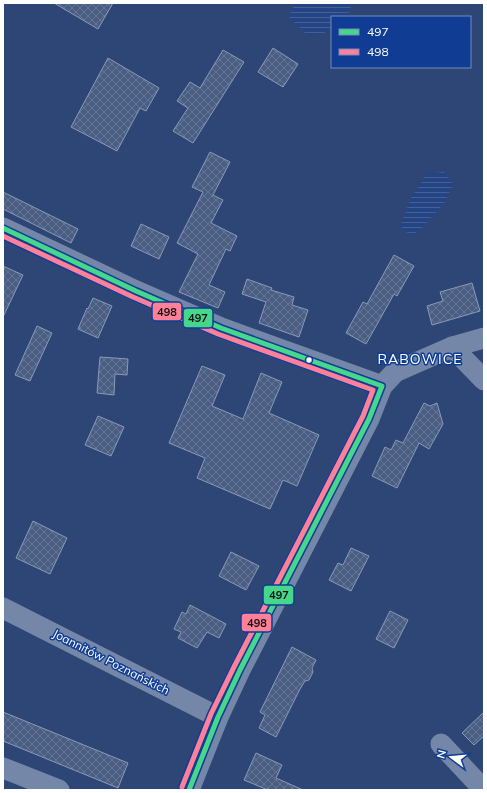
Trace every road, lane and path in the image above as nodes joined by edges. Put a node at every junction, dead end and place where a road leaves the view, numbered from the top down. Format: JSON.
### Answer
{"nodes":[{"id":1,"x":3,"y":228,"type":"edge"},
{"id":2,"x":484,"y":338,"type":"edge"},
{"id":3,"x":452,"y":348,"type":"junction"},
{"id":4,"x":484,"y":380,"type":"edge"},
{"id":5,"x":382,"y":386,"type":"junction"},
{"id":6,"x":3,"y":608,"type":"edge"},
{"id":7,"x":218,"y":717,"type":"junction"},
{"id":8,"x":442,"y":744,"type":"dead end"},
{"id":9,"x":3,"y":768,"type":"edge"},
{"id":10,"x":59,"y":790,"type":"edge"},
{"id":11,"x":189,"y":790,"type":"edge"},
{"id":12,"x":484,"y":790,"type":"edge"}],
"edges":[{"from":1,"to":5,"type":"street"},
{"from":2,"to":3,"type":"street"},
{"from":3,"to":4,"type":"street"},
{"from":3,"to":5,"type":"street"},
{"from":5,"to":7,"type":"street"},
{"from":6,"to":7,"type":"street","name":"Joannitów Poznańskich"},
{"from":7,"to":11,"type":"street"},
{"from":8,"to":12,"type":"street"},
{"from":9,"to":10,"type":"street"}]}
